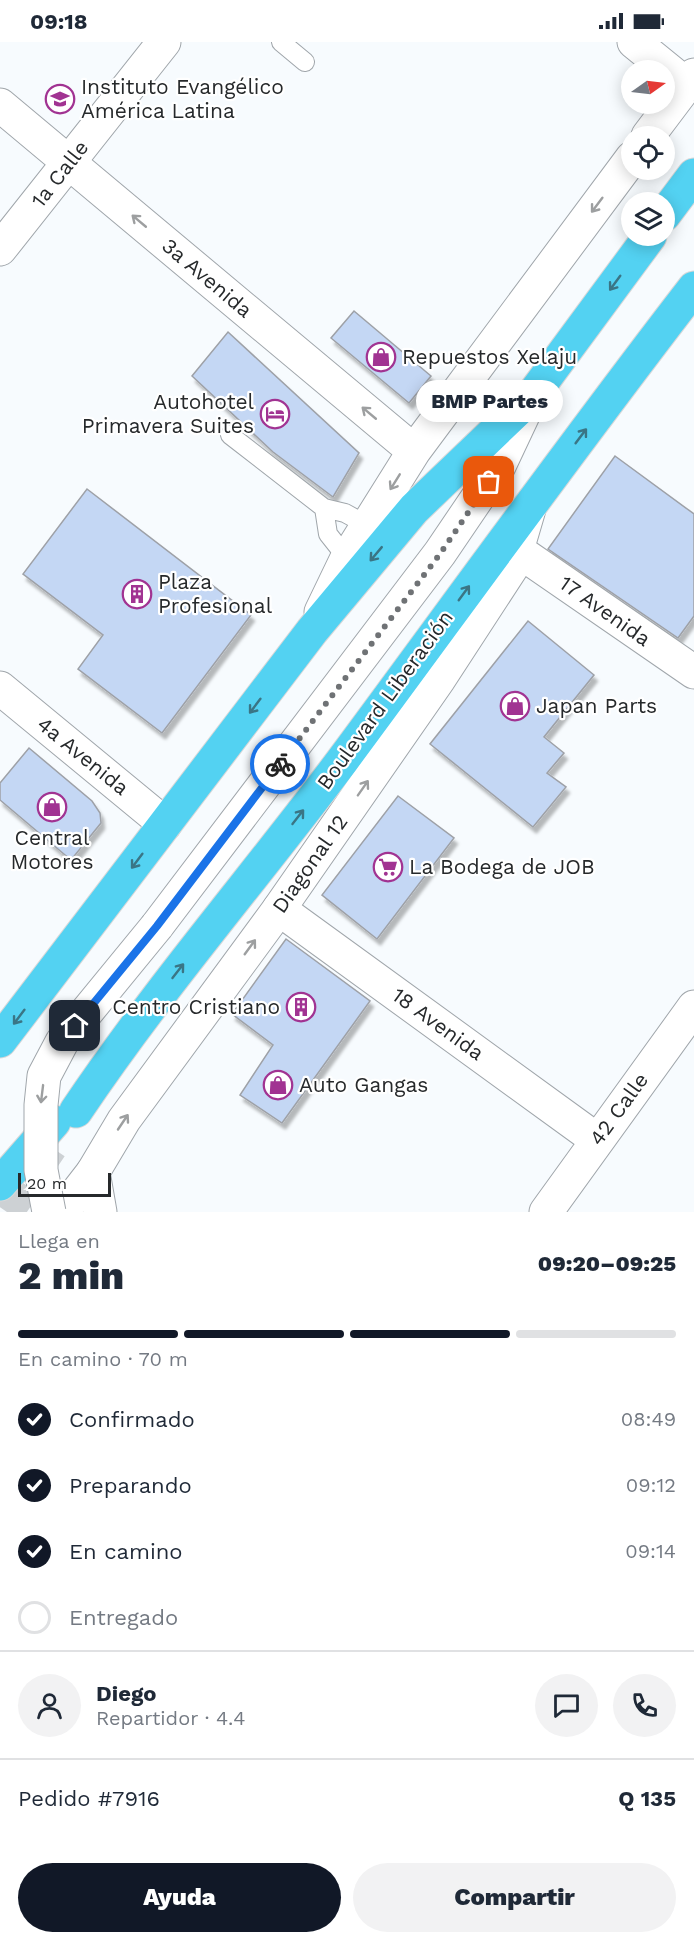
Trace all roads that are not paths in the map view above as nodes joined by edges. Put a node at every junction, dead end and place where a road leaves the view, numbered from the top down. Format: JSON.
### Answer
{"nodes":[{"id":1,"x":164,"y":42,"type":"edge"},
{"id":2,"x":281,"y":42,"type":"edge"},
{"id":3,"x":634,"y":42,"type":"edge"},
{"id":4,"x":305,"y":62,"type":"dead end"},
{"id":5,"x":690,"y":80,"type":"edge"},
{"id":6,"x":0,"y":105,"type":"edge"},
{"id":7,"x":656,"y":126,"type":"edge"},
{"id":8,"x":69,"y":162,"type":"junction"},
{"id":9,"x":621,"y":173,"type":"edge"},
{"id":10,"x":694,"y":175,"type":"edge"},
{"id":11,"x":675,"y":200,"type":"edge"},
{"id":12,"x":643,"y":246,"type":"edge"},
{"id":13,"x":0,"y":249,"type":"edge"},
{"id":14,"x":694,"y":288,"type":"edge"},
{"id":15,"x":532,"y":396,"type":"junction"},
{"id":16,"x":230,"y":435,"type":"dead end"},
{"id":17,"x":414,"y":451,"type":"junction"},
{"id":18,"x":531,"y":501,"type":"junction"},
{"id":19,"x":324,"y":508,"type":"junction"},
{"id":20,"x":367,"y":525,"type":"junction"},
{"id":21,"x":517,"y":550,"type":"junction"},
{"id":22,"x":347,"y":558,"type":"junction"},
{"id":23,"x":312,"y":631,"type":"junction"},
{"id":24,"x":694,"y":672,"type":"edge"},
{"id":25,"x":0,"y":688,"type":"edge"},
{"id":26,"x":165,"y":824,"type":"junction"},
{"id":27,"x":279,"y":909,"type":"junction"},
{"id":28,"x":694,"y":1007,"type":"edge"},
{"id":29,"x":0,"y":1041,"type":"edge"},
{"id":30,"x":117,"y":1050,"type":"junction"},
{"id":31,"x":76,"y":1111,"type":"dead end"},
{"id":32,"x":597,"y":1140,"type":"junction"},
{"id":33,"x":93,"y":1172,"type":"junction"},
{"id":34,"x":0,"y":1184,"type":"edge"},
{"id":35,"x":49,"y":1212,"type":"edge"},
{"id":36,"x":62,"y":1212,"type":"edge"},
{"id":37,"x":100,"y":1212,"type":"edge"},
{"id":38,"x":546,"y":1212,"type":"edge"}],
"edges":[{"from":1,"to":8,"type":"street","name":"1a Calle"},
{"from":2,"to":4,"type":"lane"},
{"from":3,"to":5,"type":"street"},
{"from":5,"to":7,"type":"street"},
{"from":6,"to":8,"type":"street","name":"3a Avenida"},
{"from":8,"to":13,"type":"street","name":"1a Calle"},
{"from":17,"to":8,"type":"street","name":"3a Avenida","one_way":true},
{"from":9,"to":17,"type":"street","one_way":true},
{"from":10,"to":11,"type":"highway"},
{"from":12,"to":15,"type":"highway","one_way":true},
{"from":18,"to":14,"type":"highway","name":"Boulevard Liberación","one_way":true},
{"from":15,"to":23,"type":"highway","one_way":true},
{"from":15,"to":35,"type":"street","one_way":true,"bridge":true},
{"from":16,"to":19,"type":"lane"},
{"from":17,"to":20,"type":"street","one_way":true},
{"from":18,"to":21,"type":"street","name":"Diagonal 12"},
{"from":30,"to":18,"type":"highway","name":"Boulevard Liberación","one_way":true},
{"from":19,"to":20,"type":"lane"},
{"from":19,"to":22,"type":"lane"},
{"from":20,"to":22,"type":"street"},
{"from":21,"to":24,"type":"street","name":"17 Avenida"},
{"from":27,"to":21,"type":"street","name":"Diagonal 12","one_way":true},
{"from":22,"to":23,"type":"street"},
{"from":23,"to":26,"type":"highway","one_way":true},
{"from":25,"to":26,"type":"street","name":"4a Avenida"},
{"from":26,"to":29,"type":"highway","one_way":true},
{"from":27,"to":32,"type":"street","name":"18 Avenida"},
{"from":33,"to":27,"type":"street","name":"Diagonal 12","one_way":true},
{"from":28,"to":32,"type":"street","name":"42 Calle"},
{"from":30,"to":31,"type":"highway","name":"Boulevard Liberación"},
{"from":30,"to":34,"type":"highway"},
{"from":32,"to":38,"type":"street","name":"42 Calle"},
{"from":33,"to":36,"type":"street","name":"Diagonal 12"},
{"from":33,"to":37,"type":"street"}]}
